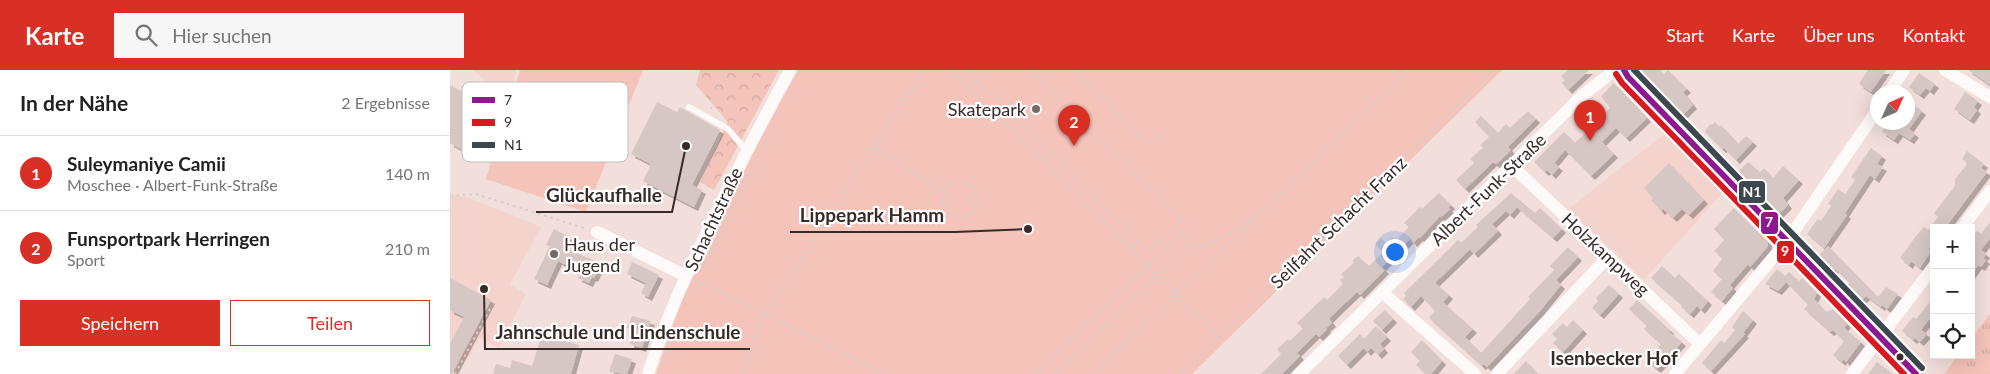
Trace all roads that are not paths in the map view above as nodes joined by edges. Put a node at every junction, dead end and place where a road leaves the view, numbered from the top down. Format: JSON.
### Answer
{"nodes":[{"id":1,"x":790,"y":70,"type":"edge"},
{"id":2,"x":1614,"y":70,"type":"edge"},
{"id":3,"x":1624,"y":70,"type":"edge"},
{"id":4,"x":1904,"y":70,"type":"edge"},
{"id":5,"x":1945,"y":70,"type":"edge"},
{"id":6,"x":1894,"y":85,"type":"edge"},
{"id":7,"x":1990,"y":98,"type":"edge"},
{"id":8,"x":689,"y":107,"type":"dead end"},
{"id":9,"x":1870,"y":121,"type":"edge"},
{"id":10,"x":746,"y":150,"type":"junction"},
{"id":11,"x":1512,"y":166,"type":"junction"},
{"id":12,"x":1990,"y":191,"type":"edge"},
{"id":13,"x":1965,"y":224,"type":"edge"},
{"id":14,"x":597,"y":232,"type":"road end"},
{"id":15,"x":1787,"y":241,"type":"junction"},
{"id":16,"x":1609,"y":256,"type":"junction"},
{"id":17,"x":1932,"y":269,"type":"edge"},
{"id":18,"x":686,"y":276,"type":"junction"},
{"id":19,"x":1382,"y":292,"type":"junction"},
{"id":20,"x":1880,"y":338,"type":"junction"},
{"id":21,"x":1700,"y":344,"type":"junction"},
{"id":22,"x":648,"y":374,"type":"edge"},
{"id":23,"x":1299,"y":374,"type":"edge"},
{"id":24,"x":1476,"y":374,"type":"edge"},
{"id":25,"x":1497,"y":374,"type":"edge"},
{"id":26,"x":1675,"y":374,"type":"edge"},
{"id":27,"x":1852,"y":374,"type":"edge"},
{"id":28,"x":1916,"y":374,"type":"edge"}],
"edges":[{"from":1,"to":10,"type":"street","name":"Schachtstraße"},
{"from":2,"to":11,"type":"street","name":"Albert-Funk-Straße"},
{"from":3,"to":15,"type":"street"},
{"from":4,"to":6,"type":"street"},
{"from":5,"to":7,"type":"street"},
{"from":8,"to":10,"type":"lane"},
{"from":9,"to":15,"type":"street"},
{"from":10,"to":18,"type":"street","name":"Schachtstraße"},
{"from":11,"to":16,"type":"street","name":"Holzkampweg"},
{"from":11,"to":19,"type":"street","name":"Albert-Funk-Straße"},
{"from":12,"to":13,"type":"street"},
{"from":14,"to":18,"type":"street"},
{"from":15,"to":20,"type":"street"},
{"from":15,"to":21,"type":"street"},
{"from":16,"to":21,"type":"street","name":"Holzkampweg"},
{"from":16,"to":25,"type":"street"},
{"from":17,"to":20,"type":"street"},
{"from":18,"to":22,"type":"street","name":"Schachtstraße"},
{"from":19,"to":23,"type":"street","name":"Albert-Funk-Straße"},
{"from":19,"to":24,"type":"street"},
{"from":20,"to":27,"type":"street"},
{"from":20,"to":28,"type":"street"},
{"from":21,"to":26,"type":"street"}]}
